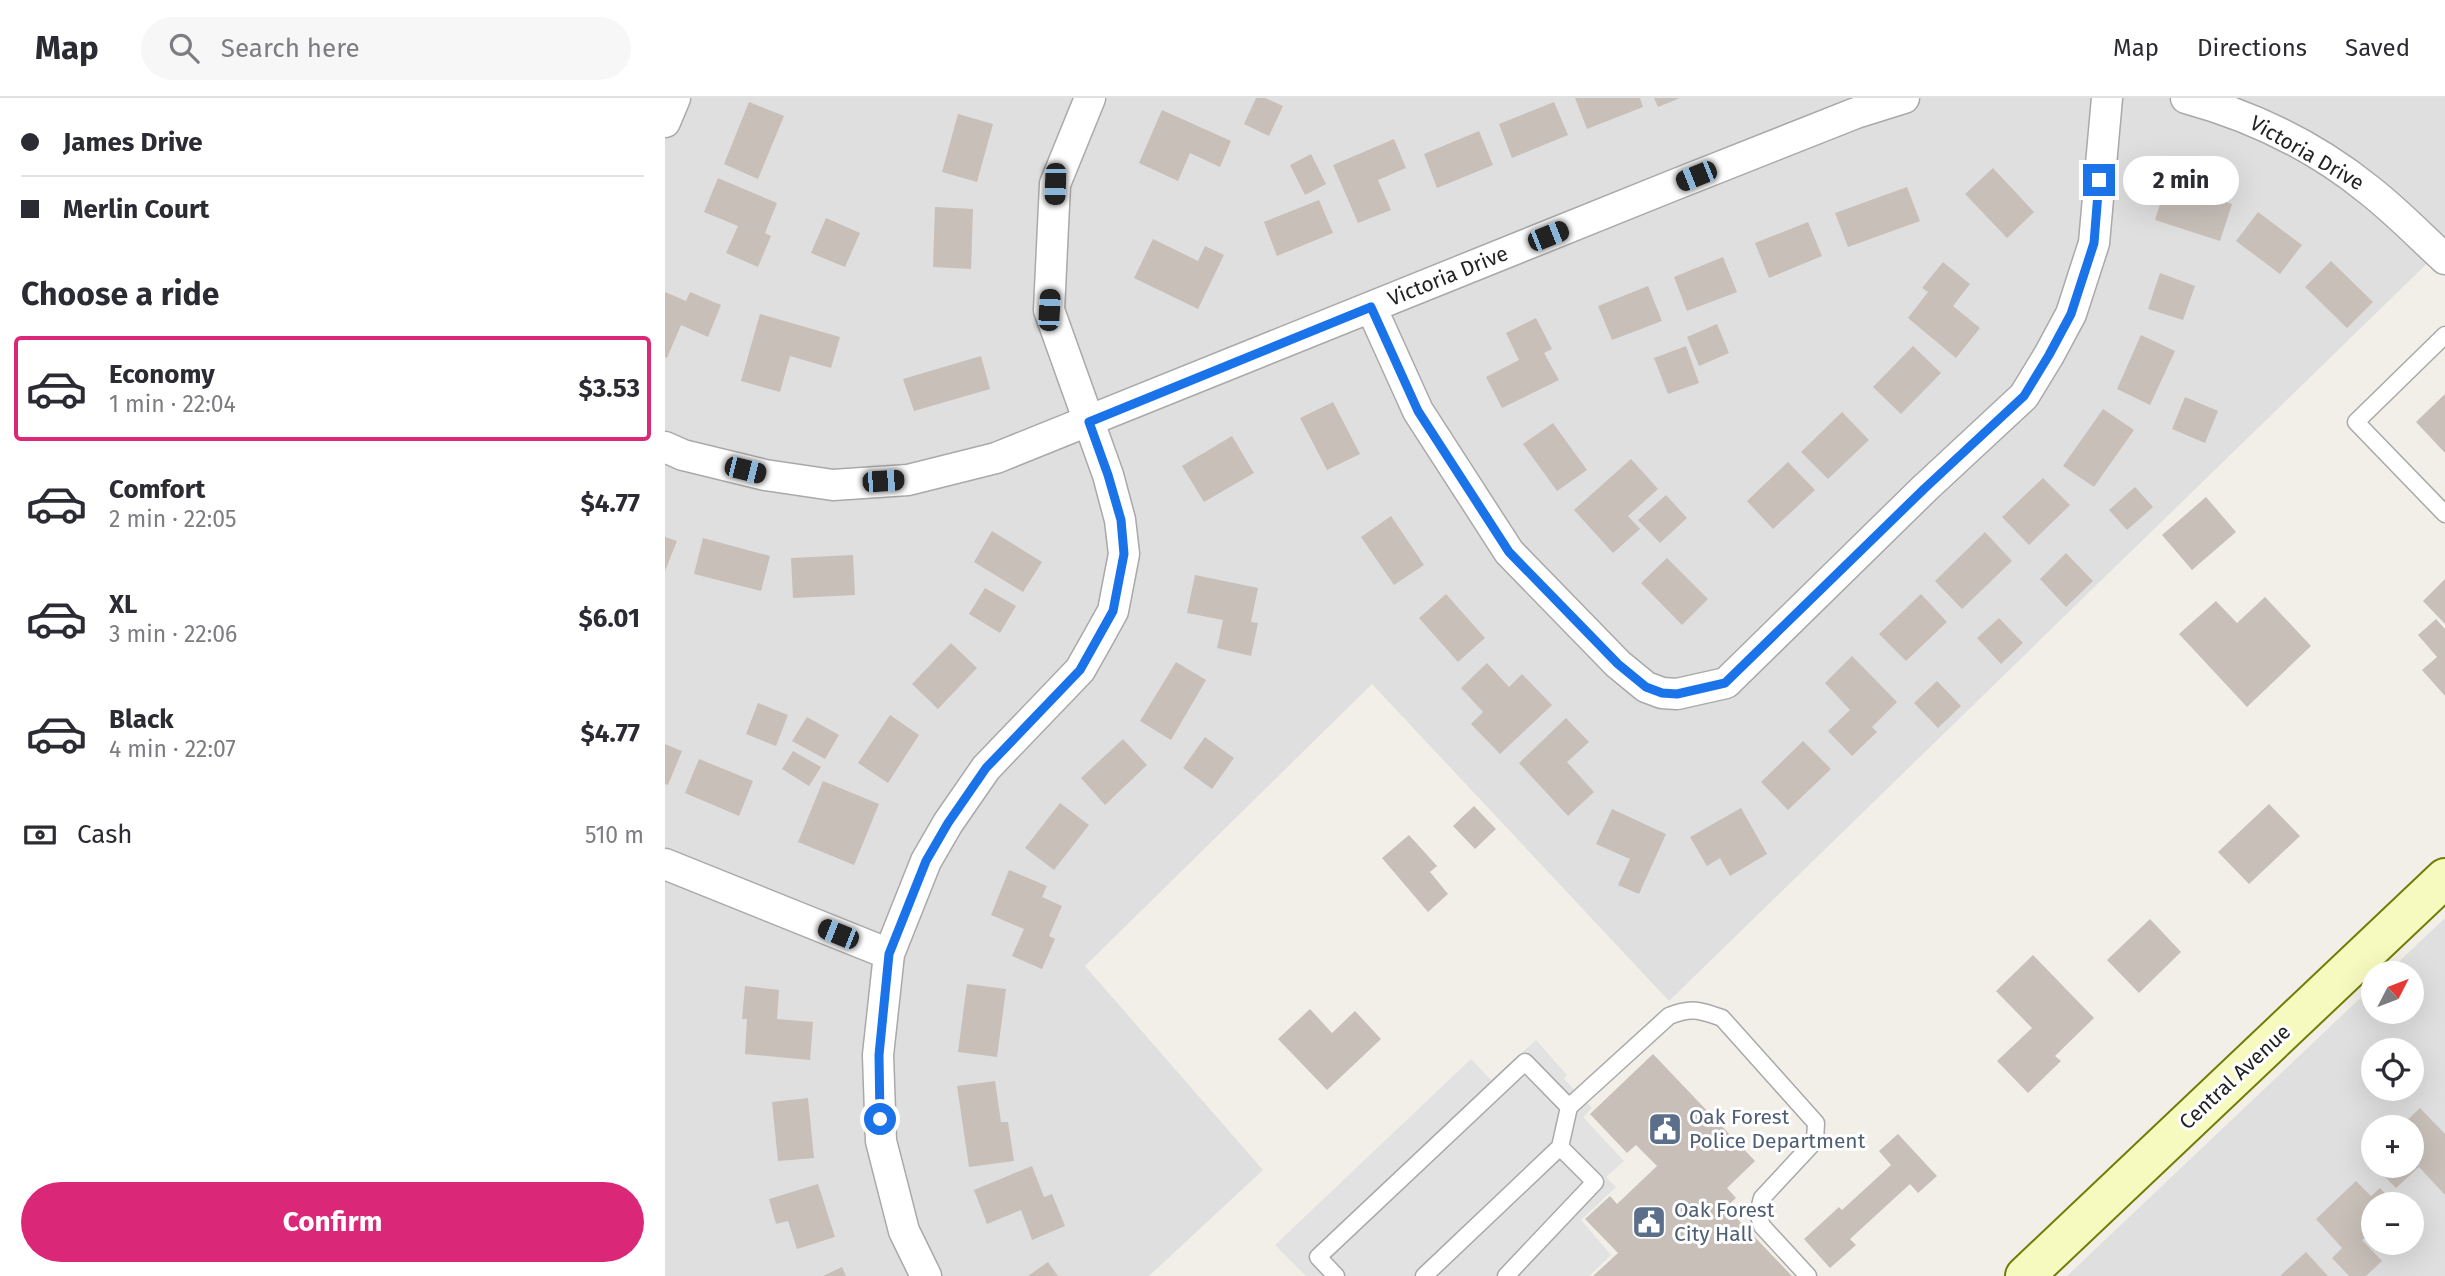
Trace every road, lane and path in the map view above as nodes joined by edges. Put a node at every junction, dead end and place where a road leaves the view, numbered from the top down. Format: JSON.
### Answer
{"nodes":[{"id":1,"x":675,"y":98,"type":"edge"},
{"id":2,"x":1090,"y":98,"type":"edge"},
{"id":3,"x":1904,"y":98,"type":"edge"},
{"id":4,"x":2107,"y":98,"type":"edge"},
{"id":5,"x":2186,"y":98,"type":"edge"},
{"id":6,"x":665,"y":122,"type":"edge"},
{"id":7,"x":2445,"y":259,"type":"edge"},
{"id":8,"x":1371,"y":307,"type":"junction"},
{"id":9,"x":2445,"y":335,"type":"edge"},
{"id":10,"x":1089,"y":422,"type":"junction"},
{"id":11,"x":665,"y":447,"type":"edge"},
{"id":12,"x":2445,"y":514,"type":"edge"},
{"id":13,"x":665,"y":864,"type":"edge"},
{"id":14,"x":2445,"y":878,"type":"edge"},
{"id":15,"x":889,"y":954,"type":"junction"},
{"id":16,"x":1569,"y":1107,"type":"junction"},
{"id":17,"x":1560,"y":1147,"type":"junction"},
{"id":18,"x":926,"y":1276,"type":"edge"},
{"id":19,"x":1336,"y":1276,"type":"edge"},
{"id":20,"x":1424,"y":1276,"type":"edge"},
{"id":21,"x":1506,"y":1276,"type":"edge"},
{"id":22,"x":1808,"y":1276,"type":"edge"},
{"id":23,"x":2025,"y":1276,"type":"edge"}],
"edges":[{"from":1,"to":6,"type":"street"},
{"from":2,"to":10,"type":"street"},
{"from":3,"to":8,"type":"street","name":"Victoria Drive"},
{"from":4,"to":8,"type":"street"},
{"from":5,"to":7,"type":"street","name":"Victoria Drive"},
{"from":8,"to":10,"type":"street","name":"Victoria Drive"},
{"from":9,"to":12,"type":"lane"},
{"from":10,"to":11,"type":"street","name":"Victoria Drive"},
{"from":10,"to":15,"type":"street"},
{"from":13,"to":15,"type":"street"},
{"from":14,"to":23,"type":"street","name":"Central Avenue"},
{"from":15,"to":18,"type":"street"},
{"from":16,"to":17,"type":"lane"},
{"from":16,"to":19,"type":"lane"},
{"from":16,"to":22,"type":"lane"},
{"from":17,"to":20,"type":"lane"},
{"from":17,"to":21,"type":"lane"}]}
